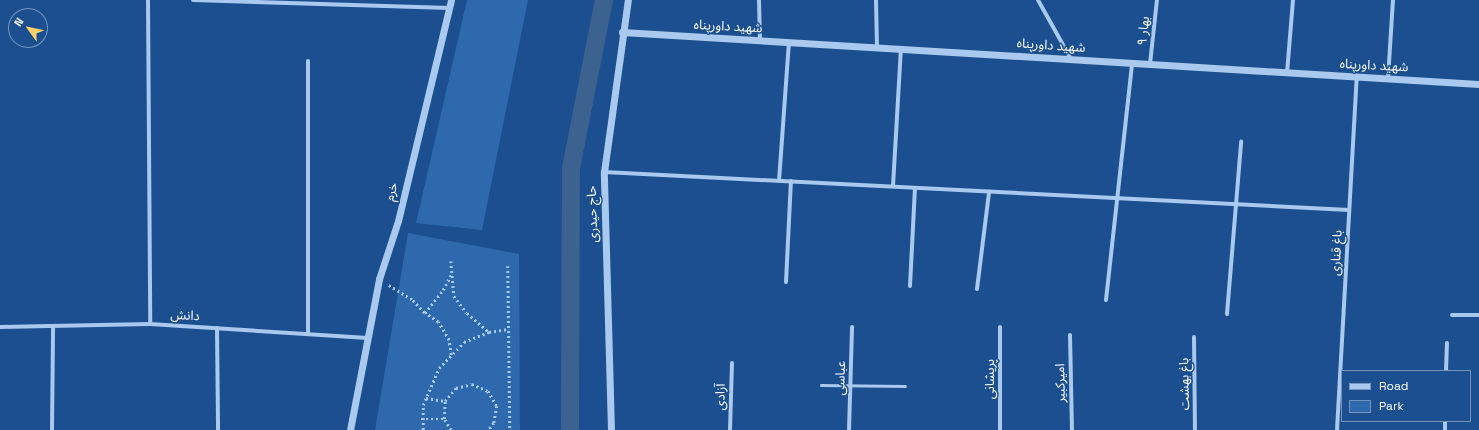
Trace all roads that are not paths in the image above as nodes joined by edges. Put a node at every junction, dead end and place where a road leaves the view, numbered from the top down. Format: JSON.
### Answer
{"nodes":[{"id":1,"x":148,"y":0,"type":"edge"},
{"id":2,"x":193,"y":0,"type":"edge"},
{"id":3,"x":451,"y":0,"type":"edge"},
{"id":4,"x":628,"y":0,"type":"edge"},
{"id":5,"x":759,"y":0,"type":"edge"},
{"id":6,"x":876,"y":0,"type":"edge"},
{"id":7,"x":1038,"y":0,"type":"edge"},
{"id":8,"x":1157,"y":0,"type":"edge"},
{"id":9,"x":1293,"y":0,"type":"edge"},
{"id":10,"x":1393,"y":0,"type":"edge"},
{"id":11,"x":289,"y":2,"type":"edge"},
{"id":12,"x":450,"y":8,"type":"junction"},
{"id":13,"x":622,"y":32,"type":"junction"},
{"id":14,"x":760,"y":40,"type":"junction"},
{"id":15,"x":789,"y":42,"type":"junction"},
{"id":16,"x":878,"y":48,"type":"junction"},
{"id":17,"x":901,"y":49,"type":"junction"},
{"id":18,"x":1071,"y":59,"type":"junction"},
{"id":19,"x":308,"y":61,"type":"dead end"},
{"id":20,"x":1132,"y":63,"type":"junction"},
{"id":21,"x":1150,"y":64,"type":"junction"},
{"id":22,"x":1287,"y":72,"type":"junction"},
{"id":23,"x":1356,"y":77,"type":"junction"},
{"id":24,"x":1388,"y":79,"type":"junction"},
{"id":25,"x":1479,"y":84,"type":"edge"},
{"id":26,"x":1241,"y":142,"type":"dead end"},
{"id":27,"x":604,"y":172,"type":"junction"},
{"id":28,"x":779,"y":180,"type":"junction"},
{"id":29,"x":791,"y":181,"type":"junction"},
{"id":30,"x":893,"y":186,"type":"junction"},
{"id":31,"x":915,"y":188,"type":"junction"},
{"id":32,"x":989,"y":192,"type":"junction"},
{"id":33,"x":1117,"y":198,"type":"junction"},
{"id":34,"x":1236,"y":204,"type":"junction"},
{"id":35,"x":1349,"y":210,"type":"junction"},
{"id":36,"x":786,"y":282,"type":"dead end"},
{"id":37,"x":910,"y":286,"type":"dead end"},
{"id":38,"x":978,"y":289,"type":"dead end"},
{"id":39,"x":1106,"y":300,"type":"dead end"},
{"id":40,"x":1227,"y":314,"type":"dead end"},
{"id":41,"x":1452,"y":315,"type":"dead end"},
{"id":42,"x":1479,"y":315,"type":"edge"},
{"id":43,"x":150,"y":324,"type":"junction"},
{"id":44,"x":0,"y":326,"type":"edge"},
{"id":45,"x":53,"y":326,"type":"junction"},
{"id":46,"x":852,"y":327,"type":"dead end"},
{"id":47,"x":1000,"y":327,"type":"dead end"},
{"id":48,"x":217,"y":328,"type":"junction"},
{"id":49,"x":308,"y":334,"type":"junction"},
{"id":50,"x":1070,"y":335,"type":"dead end"},
{"id":51,"x":1194,"y":337,"type":"dead end"},
{"id":52,"x":368,"y":338,"type":"junction"},
{"id":53,"x":1446,"y":343,"type":"dead end"},
{"id":54,"x":732,"y":364,"type":"dead end"},
{"id":55,"x":1446,"y":370,"type":"edge"},
{"id":56,"x":821,"y":385,"type":"dead end"},
{"id":57,"x":850,"y":386,"type":"junction"},
{"id":58,"x":904,"y":386,"type":"dead end"},
{"id":59,"x":356,"y":390,"type":"junction"},
{"id":60,"x":52,"y":430,"type":"edge"},
{"id":61,"x":218,"y":430,"type":"edge"},
{"id":62,"x":345,"y":430,"type":"edge"},
{"id":63,"x":350,"y":430,"type":"edge"},
{"id":64,"x":611,"y":430,"type":"edge"},
{"id":65,"x":730,"y":430,"type":"edge"},
{"id":66,"x":849,"y":430,"type":"edge"},
{"id":67,"x":1000,"y":430,"type":"edge"},
{"id":68,"x":1072,"y":430,"type":"edge"},
{"id":69,"x":1195,"y":430,"type":"edge"},
{"id":70,"x":1337,"y":430,"type":"edge"}],
"edges":[{"from":1,"to":43,"type":"street"},
{"from":2,"to":11,"type":"street"},
{"from":3,"to":12,"type":"street","name":"خرم"},
{"from":4,"to":13,"type":"street","name":"حاج حیدری"},
{"from":5,"to":14,"type":"street"},
{"from":6,"to":16,"type":"street"},
{"from":7,"to":18,"type":"street"},
{"from":8,"to":21,"type":"street","name":"بهار ۹"},
{"from":9,"to":22,"type":"street"},
{"from":10,"to":24,"type":"street"},
{"from":11,"to":12,"type":"street"},
{"from":12,"to":52,"type":"street","name":"خرم"},
{"from":13,"to":14,"type":"street","name":"شهید داورپناه"},
{"from":13,"to":27,"type":"street","name":"حاج حیدری"},
{"from":14,"to":15,"type":"street","name":"شهید داورپناه"},
{"from":15,"to":16,"type":"street","name":"شهید داورپناه"},
{"from":15,"to":28,"type":"street"},
{"from":16,"to":17,"type":"street","name":"شهید داورپناه"},
{"from":17,"to":18,"type":"street","name":"شهید داورپناه"},
{"from":17,"to":30,"type":"street"},
{"from":18,"to":20,"type":"street","name":"شهید داورپناه"},
{"from":19,"to":49,"type":"street"},
{"from":20,"to":21,"type":"street","name":"شهید داورپناه"},
{"from":20,"to":33,"type":"street"},
{"from":21,"to":22,"type":"street","name":"شهید داورپناه"},
{"from":22,"to":23,"type":"street","name":"شهید داورپناه"},
{"from":23,"to":24,"type":"street","name":"شهید داورپناه"},
{"from":23,"to":35,"type":"street","name":"باغ قناری"},
{"from":24,"to":25,"type":"street","name":"شهید داورپناه"},
{"from":26,"to":34,"type":"street"},
{"from":27,"to":28,"type":"street"},
{"from":27,"to":64,"type":"street","name":"حاج حیدری"},
{"from":28,"to":29,"type":"street"},
{"from":29,"to":30,"type":"street"},
{"from":29,"to":36,"type":"street"},
{"from":30,"to":31,"type":"street"},
{"from":31,"to":32,"type":"street"},
{"from":31,"to":37,"type":"street"},
{"from":32,"to":33,"type":"street"},
{"from":32,"to":38,"type":"street"},
{"from":33,"to":34,"type":"street"},
{"from":33,"to":39,"type":"street"},
{"from":34,"to":35,"type":"street"},
{"from":34,"to":40,"type":"street"},
{"from":35,"to":70,"type":"street","name":"باغ قناری"},
{"from":41,"to":42,"type":"street"},
{"from":43,"to":45,"type":"street","name":"دانش"},
{"from":43,"to":48,"type":"street","name":"دانش"},
{"from":44,"to":45,"type":"street","name":"دانش"},
{"from":45,"to":60,"type":"street"},
{"from":46,"to":57,"type":"street","name":"عباسی"},
{"from":47,"to":67,"type":"street","name":"پریشانی"},
{"from":48,"to":49,"type":"street","name":"دانش"},
{"from":48,"to":61,"type":"street"},
{"from":49,"to":52,"type":"street","name":"دانش"},
{"from":50,"to":68,"type":"street","name":"امیرکبیر"},
{"from":51,"to":69,"type":"street","name":"باغ بهشت"},
{"from":52,"to":59,"type":"street","name":"خرم"},
{"from":53,"to":55,"type":"street"},
{"from":54,"to":65,"type":"street","name":"آزادی"},
{"from":56,"to":57,"type":"lane"},
{"from":57,"to":58,"type":"lane"},
{"from":57,"to":66,"type":"street","name":"عباسی"},
{"from":59,"to":62,"type":"street","name":"خرم"},
{"from":59,"to":63,"type":"street","name":"خرم"}]}
